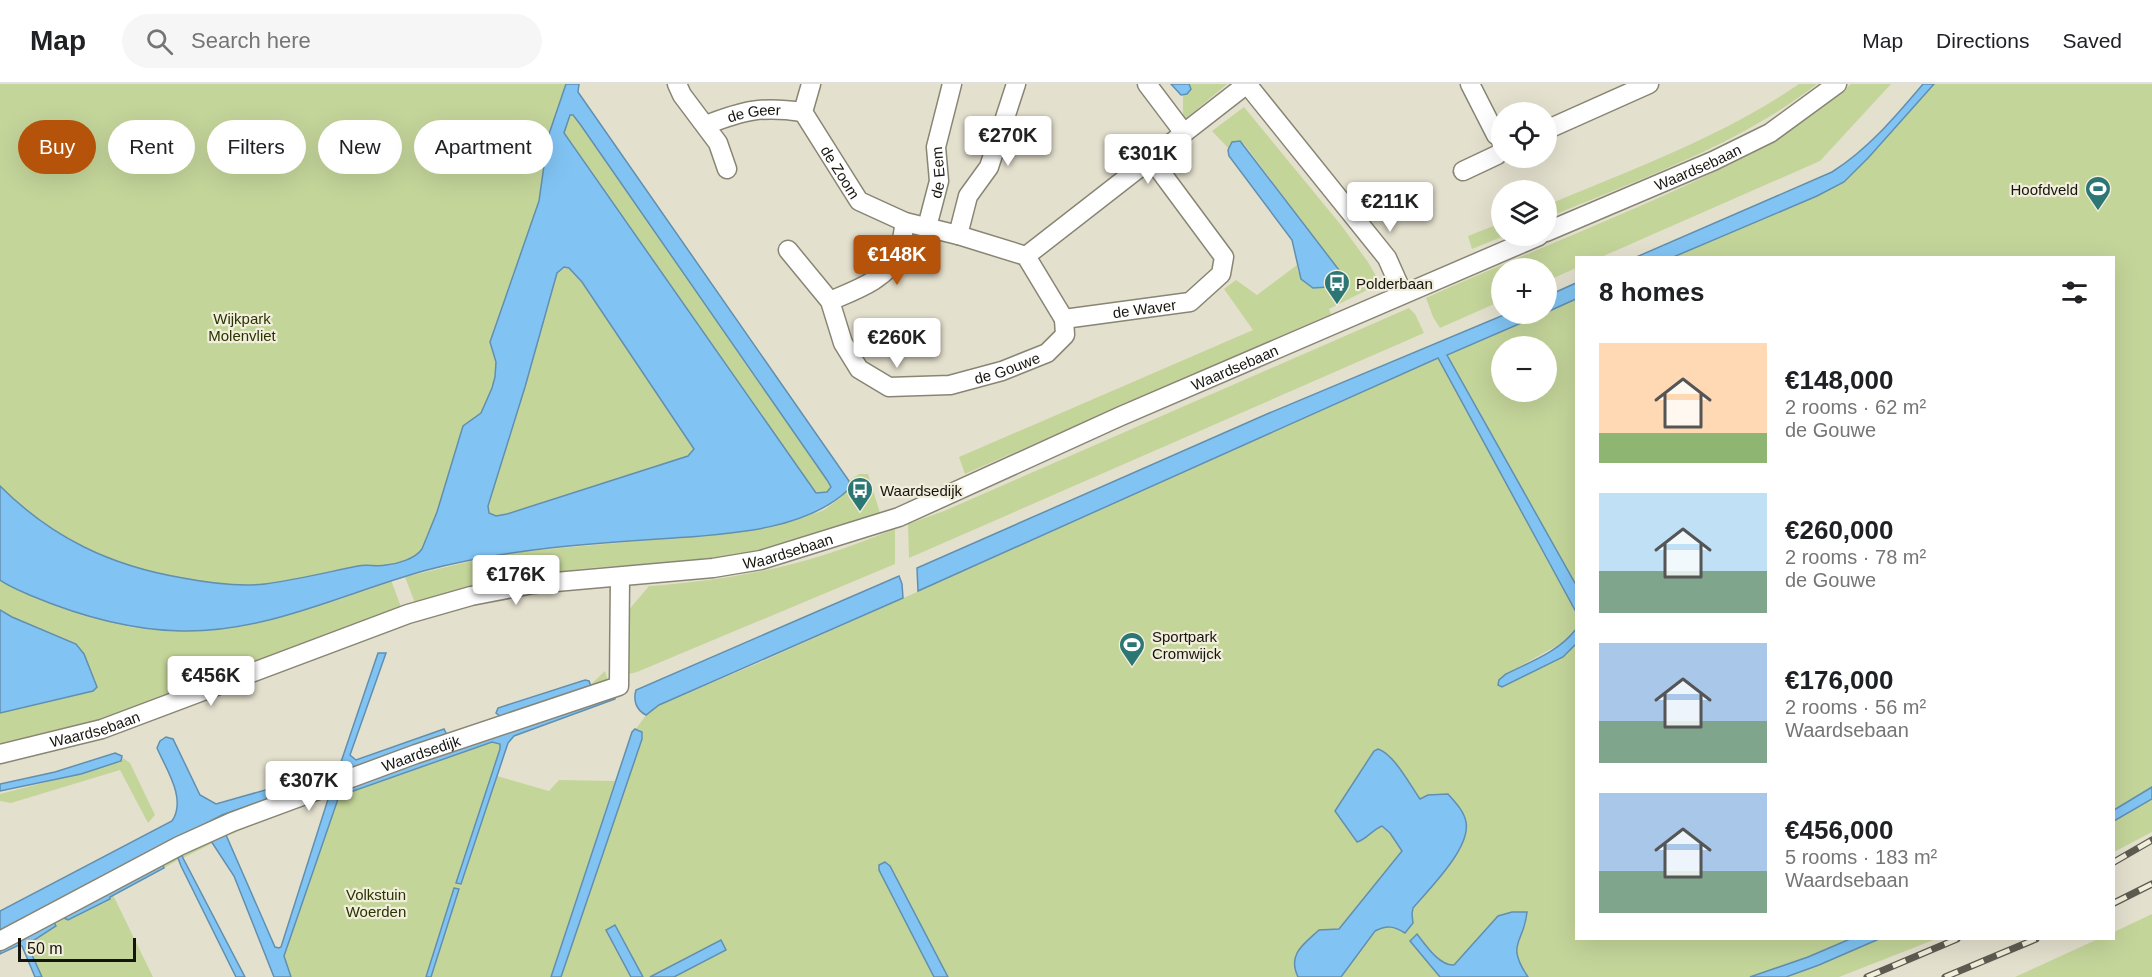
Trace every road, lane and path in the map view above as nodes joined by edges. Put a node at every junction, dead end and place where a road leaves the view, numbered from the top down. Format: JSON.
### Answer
{"nodes":[{"id":1,"x":677,"y":84,"type":"edge"},
{"id":2,"x":811,"y":84,"type":"edge"},
{"id":3,"x":952,"y":84,"type":"edge"},
{"id":4,"x":1016,"y":84,"type":"edge"},
{"id":5,"x":1147,"y":84,"type":"edge"},
{"id":6,"x":1247,"y":84,"type":"edge"},
{"id":7,"x":1470,"y":84,"type":"edge"},
{"id":8,"x":1837,"y":84,"type":"edge"},
{"id":9,"x":1646,"y":85,"type":"edge"},
{"id":10,"x":803,"y":112,"type":"junction"},
{"id":11,"x":706,"y":125,"type":"junction"},
{"id":12,"x":1491,"y":125,"type":"edge"},
{"id":13,"x":1557,"y":125,"type":"edge"},
{"id":14,"x":1184,"y":133,"type":"junction"},
{"id":15,"x":1491,"y":158,"type":"edge"},
{"id":16,"x":1152,"y":160,"type":"junction"},
{"id":17,"x":727,"y":169,"type":"dead end"},
{"id":18,"x":1463,"y":171,"type":"dead end"},
{"id":19,"x":905,"y":222,"type":"junction"},
{"id":20,"x":927,"y":227,"type":"junction"},
{"id":21,"x":1557,"y":227,"type":"edge"},
{"id":22,"x":958,"y":235,"type":"junction"},
{"id":23,"x":1516,"y":246,"type":"edge"},
{"id":24,"x":788,"y":250,"type":"dead end"},
{"id":25,"x":1026,"y":256,"type":"junction"},
{"id":26,"x":1403,"y":294,"type":"junction"},
{"id":27,"x":830,"y":302,"type":"junction"},
{"id":28,"x":1064,"y":319,"type":"junction"},
{"id":29,"x":620,"y":577,"type":"junction"},
{"id":30,"x":0,"y":754,"type":"edge"},
{"id":31,"x":0,"y":941,"type":"edge"}],
"edges":[{"from":1,"to":11,"type":"street","name":"de Geer"},
{"from":2,"to":10,"type":"street"},
{"from":3,"to":20,"type":"street","name":"de Eem"},
{"from":4,"to":22,"type":"street"},
{"from":5,"to":14,"type":"street"},
{"from":6,"to":14,"type":"street"},
{"from":6,"to":26,"type":"street"},
{"from":7,"to":12,"type":"street"},
{"from":8,"to":21,"type":"street","name":"Waardsebaan"},
{"from":9,"to":13,"type":"street"},
{"from":10,"to":11,"type":"street","name":"de Geer"},
{"from":10,"to":19,"type":"street","name":"de Zoom"},
{"from":11,"to":17,"type":"street","name":"de Geer"},
{"from":14,"to":16,"type":"street"},
{"from":15,"to":18,"type":"street"},
{"from":16,"to":25,"type":"street"},
{"from":16,"to":28,"type":"street","name":"de Waver"},
{"from":19,"to":20,"type":"street","name":"de Zoom"},
{"from":19,"to":27,"type":"street"},
{"from":20,"to":22,"type":"street","name":"de Zoom"},
{"from":22,"to":25,"type":"street","name":"de Zoom"},
{"from":23,"to":26,"type":"street","name":"Waardsebaan"},
{"from":24,"to":27,"type":"street","name":"de Gouwe"},
{"from":25,"to":28,"type":"street"},
{"from":26,"to":29,"type":"street","name":"Waardsebaan"},
{"from":27,"to":28,"type":"street","name":"de Gouwe"},
{"from":29,"to":30,"type":"street","name":"Waardsebaan"},
{"from":29,"to":31,"type":"street","name":"Waardsedijk"}]}
